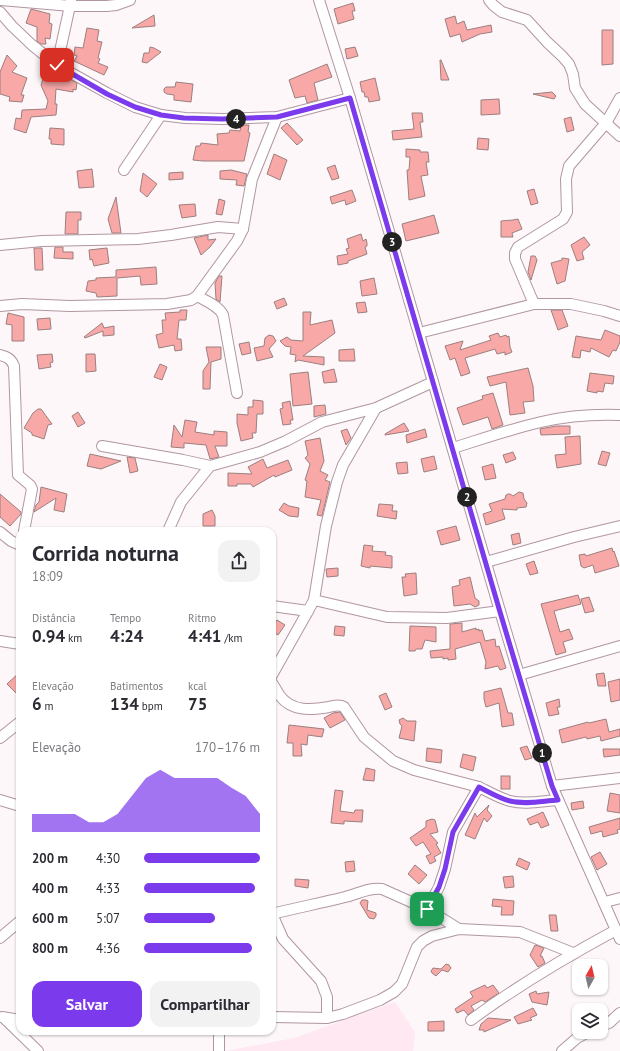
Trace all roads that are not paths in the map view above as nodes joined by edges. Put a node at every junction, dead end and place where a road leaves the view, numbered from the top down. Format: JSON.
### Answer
{"nodes":[{"id":1,"x":1,"y":0,"type":"edge"},
{"id":2,"x":130,"y":0,"type":"edge"},
{"id":3,"x":319,"y":0,"type":"edge"},
{"id":4,"x":489,"y":0,"type":"edge"},
{"id":5,"x":71,"y":3,"type":"edge"},
{"id":6,"x":0,"y":12,"type":"edge"},
{"id":7,"x":57,"y":65,"type":"junction"},
{"id":8,"x":350,"y":98,"type":"junction"},
{"id":9,"x":620,"y":98,"type":"edge"},
{"id":10,"x":161,"y":115,"type":"junction"},
{"id":11,"x":277,"y":117,"type":"junction"},
{"id":12,"x":606,"y":124,"type":"junction"},
{"id":13,"x":620,"y":136,"type":"edge"},
{"id":14,"x":124,"y":170,"type":"dead end"},
{"id":15,"x":243,"y":229,"type":"junction"},
{"id":16,"x":0,"y":245,"type":"edge"},
{"id":17,"x":197,"y":296,"type":"junction"},
{"id":18,"x":534,"y":304,"type":"junction"},
{"id":19,"x":0,"y":306,"type":"edge"},
{"id":20,"x":620,"y":316,"type":"edge"},
{"id":21,"x":419,"y":333,"type":"junction"},
{"id":22,"x":0,"y":355,"type":"edge"},
{"id":23,"x":433,"y":382,"type":"junction"},
{"id":24,"x":237,"y":393,"type":"dead end"},
{"id":25,"x":376,"y":408,"type":"junction"},
{"id":26,"x":620,"y":415,"type":"edge"},
{"id":27,"x":102,"y":446,"type":"dead end"},
{"id":28,"x":453,"y":448,"type":"junction"},
{"id":29,"x":210,"y":466,"type":"junction"},
{"id":30,"x":620,"y":526,"type":"edge"},
{"id":31,"x":25,"y":527,"type":"edge"},
{"id":32,"x":170,"y":527,"type":"edge"},
{"id":33,"x":0,"y":532,"type":"edge"},
{"id":34,"x":16,"y":543,"type":"edge"},
{"id":35,"x":486,"y":562,"type":"junction"},
{"id":36,"x":314,"y":600,"type":"junction"},
{"id":37,"x":276,"y":607,"type":"edge"},
{"id":38,"x":308,"y":611,"type":"junction"},
{"id":39,"x":500,"y":612,"type":"junction"},
{"id":40,"x":0,"y":641,"type":"edge"},
{"id":41,"x":16,"y":643,"type":"edge"},
{"id":42,"x":620,"y":646,"type":"edge"},
{"id":43,"x":276,"y":668,"type":"edge"},
{"id":44,"x":519,"y":675,"type":"junction"},
{"id":45,"x":276,"y":689,"type":"edge"},
{"id":46,"x":16,"y":725,"type":"edge"},
{"id":47,"x":0,"y":738,"type":"edge"},
{"id":48,"x":620,"y":778,"type":"edge"},
{"id":49,"x":552,"y":786,"type":"junction"},
{"id":50,"x":479,"y":787,"type":"junction"},
{"id":51,"x":0,"y":800,"type":"edge"},
{"id":52,"x":558,"y":800,"type":"junction"},
{"id":53,"x":16,"y":805,"type":"edge"},
{"id":54,"x":620,"y":898,"type":"edge"},
{"id":55,"x":605,"y":902,"type":"junction"},
{"id":56,"x":427,"y":909,"type":"junction"},
{"id":57,"x":276,"y":913,"type":"edge"},
{"id":58,"x":276,"y":923,"type":"edge"},
{"id":59,"x":16,"y":924,"type":"edge"},
{"id":60,"x":459,"y":929,"type":"junction"},
{"id":61,"x":618,"y":934,"type":"edge"},
{"id":62,"x":0,"y":938,"type":"edge"},
{"id":63,"x":573,"y":953,"type":"junction"},
{"id":64,"x":620,"y":1013,"type":"edge"},
{"id":65,"x":2,"y":1017,"type":"edge"},
{"id":66,"x":276,"y":1017,"type":"edge"},
{"id":67,"x":327,"y":1018,"type":"junction"},
{"id":68,"x":16,"y":1019,"type":"edge"},
{"id":69,"x":471,"y":1020,"type":"dead end"},
{"id":70,"x":608,"y":1023,"type":"edge"},
{"id":71,"x":16,"y":1030,"type":"edge"},
{"id":72,"x":21,"y":1035,"type":"edge"},
{"id":73,"x":219,"y":1035,"type":"edge"},
{"id":74,"x":576,"y":1039,"type":"edge"},
{"id":75,"x":38,"y":1051,"type":"edge"},
{"id":76,"x":219,"y":1051,"type":"edge"},
{"id":77,"x":562,"y":1051,"type":"edge"}],
"edges":[{"from":1,"to":5,"type":"street"},
{"from":2,"to":5,"type":"street"},
{"from":3,"to":8,"type":"street"},
{"from":4,"to":12,"type":"street"},
{"from":5,"to":7,"type":"street"},
{"from":6,"to":7,"type":"street"},
{"from":7,"to":10,"type":"street"},
{"from":8,"to":11,"type":"street"},
{"from":8,"to":21,"type":"street"},
{"from":9,"to":12,"type":"street"},
{"from":10,"to":11,"type":"street"},
{"from":10,"to":14,"type":"street"},
{"from":11,"to":15,"type":"street"},
{"from":12,"to":13,"type":"street"},
{"from":12,"to":18,"type":"street"},
{"from":15,"to":16,"type":"street"},
{"from":15,"to":17,"type":"street"},
{"from":17,"to":19,"type":"street"},
{"from":17,"to":24,"type":"street"},
{"from":18,"to":20,"type":"street"},
{"from":18,"to":21,"type":"street"},
{"from":21,"to":23,"type":"street"},
{"from":22,"to":31,"type":"street"},
{"from":23,"to":25,"type":"street"},
{"from":23,"to":28,"type":"street"},
{"from":25,"to":29,"type":"street"},
{"from":25,"to":36,"type":"street"},
{"from":26,"to":28,"type":"street"},
{"from":27,"to":29,"type":"street"},
{"from":28,"to":35,"type":"street"},
{"from":29,"to":32,"type":"street"},
{"from":30,"to":35,"type":"street"},
{"from":33,"to":34,"type":"street"},
{"from":35,"to":39,"type":"street"},
{"from":36,"to":38,"type":"street"},
{"from":36,"to":39,"type":"street"},
{"from":37,"to":38,"type":"street"},
{"from":38,"to":43,"type":"street"},
{"from":39,"to":44,"type":"street"},
{"from":40,"to":41,"type":"street"},
{"from":42,"to":44,"type":"street"},
{"from":44,"to":49,"type":"street"},
{"from":45,"to":50,"type":"street"},
{"from":46,"to":47,"type":"street"},
{"from":48,"to":49,"type":"street"},
{"from":49,"to":52,"type":"street"},
{"from":50,"to":52,"type":"street"},
{"from":50,"to":56,"type":"street"},
{"from":51,"to":53,"type":"street"},
{"from":52,"to":55,"type":"street"},
{"from":54,"to":55,"type":"street"},
{"from":55,"to":61,"type":"street"},
{"from":56,"to":57,"type":"street"},
{"from":56,"to":60,"type":"street"},
{"from":58,"to":67,"type":"street"},
{"from":59,"to":62,"type":"street"},
{"from":60,"to":63,"type":"street"},
{"from":60,"to":67,"type":"street"},
{"from":61,"to":63,"type":"street"},
{"from":63,"to":69,"type":"street"},
{"from":64,"to":70,"type":"street"},
{"from":65,"to":68,"type":"street"},
{"from":65,"to":71,"type":"street"},
{"from":66,"to":67,"type":"street"},
{"from":72,"to":75,"type":"street"},
{"from":73,"to":76,"type":"street"},
{"from":74,"to":77,"type":"street"}]}
